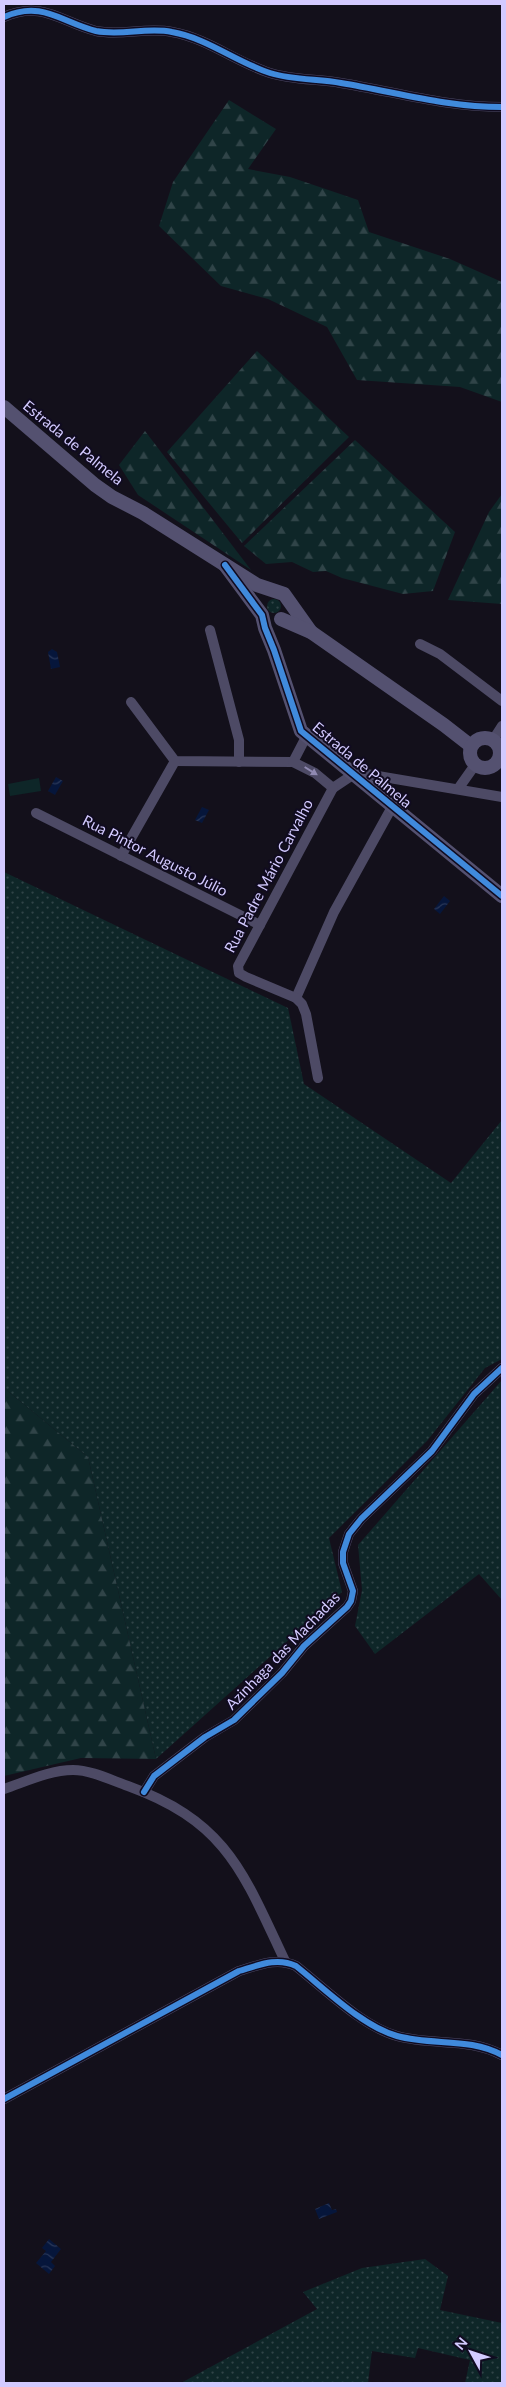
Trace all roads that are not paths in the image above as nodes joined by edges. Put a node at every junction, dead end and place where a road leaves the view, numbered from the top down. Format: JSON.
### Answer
{"nodes":[{"id":1,"x":4,"y":17,"type":"edge"},
{"id":2,"x":502,"y":107,"type":"edge"},
{"id":3,"x":4,"y":407,"type":"edge"},
{"id":4,"x":225,"y":565,"type":"junction"},
{"id":5,"x":275,"y":591,"type":"junction"},
{"id":6,"x":289,"y":601,"type":"junction"},
{"id":7,"x":261,"y":613,"type":"junction"},
{"id":8,"x":280,"y":620,"type":"junction"},
{"id":9,"x":210,"y":630,"type":"dead end"},
{"id":10,"x":311,"y":632,"type":"junction"},
{"id":11,"x":420,"y":644,"type":"dead end"},
{"id":12,"x":274,"y":650,"type":"junction"},
{"id":13,"x":502,"y":701,"type":"edge"},
{"id":14,"x":131,"y":702,"type":"dead end"},
{"id":15,"x":502,"y":726,"type":"edge"},
{"id":16,"x":306,"y":737,"type":"junction"},
{"id":17,"x":493,"y":740,"type":"junction"},
{"id":18,"x":471,"y":746,"type":"junction"},
{"id":19,"x":175,"y":761,"type":"junction"},
{"id":20,"x":239,"y":762,"type":"junction"},
{"id":21,"x":293,"y":762,"type":"junction"},
{"id":22,"x":500,"y":763,"type":"edge"},
{"id":23,"x":475,"y":765,"type":"junction"},
{"id":24,"x":354,"y":774,"type":"junction"},
{"id":25,"x":333,"y":788,"type":"junction"},
{"id":26,"x":458,"y":789,"type":"junction"},
{"id":27,"x":502,"y":797,"type":"edge"},
{"id":28,"x":392,"y":807,"type":"junction"},
{"id":29,"x":36,"y":813,"type":"dead end"},
{"id":30,"x":121,"y":856,"type":"junction"},
{"id":31,"x":502,"y":896,"type":"edge"},
{"id":32,"x":260,"y":926,"type":"junction"},
{"id":33,"x":296,"y":998,"type":"junction"},
{"id":34,"x":318,"y":1078,"type":"dead end"},
{"id":35,"x":502,"y":1368,"type":"edge"},
{"id":36,"x":4,"y":1789,"type":"edge"},
{"id":37,"x":144,"y":1792,"type":"junction"},
{"id":38,"x":284,"y":1961,"type":"junction"},
{"id":39,"x":502,"y":2055,"type":"edge"},
{"id":40,"x":4,"y":2099,"type":"edge"}],
"edges":[{"from":1,"to":2,"type":"street"},
{"from":3,"to":4,"type":"street","name":"Estrada de Palmela"},
{"from":4,"to":5,"type":"street","name":"Estrada de Palmela"},
{"from":4,"to":7,"type":"street","name":"Estrada de Palmela"},
{"from":5,"to":6,"type":"street"},
{"from":5,"to":7,"type":"street"},
{"from":6,"to":8,"type":"street"},
{"from":6,"to":10,"type":"street"},
{"from":7,"to":8,"type":"street"},
{"from":7,"to":12,"type":"street","name":"Estrada de Palmela"},
{"from":8,"to":10,"type":"street"},
{"from":8,"to":12,"type":"street","name":"Estrada de Palmela"},
{"from":9,"to":20,"type":"street"},
{"from":10,"to":18,"type":"street"},
{"from":11,"to":13,"type":"street"},
{"from":12,"to":16,"type":"street","name":"Estrada de Palmela"},
{"from":14,"to":19,"type":"street"},
{"from":15,"to":17,"type":"street"},
{"from":16,"to":21,"type":"street"},
{"from":16,"to":24,"type":"street","name":"Estrada de Palmela"},
{"from":17,"to":18,"type":"street"},
{"from":17,"to":22,"type":"street"},
{"from":18,"to":23,"type":"street"},
{"from":19,"to":20,"type":"street"},
{"from":19,"to":30,"type":"street"},
{"from":20,"to":21,"type":"street"},
{"from":21,"to":25,"type":"street","one_way":true},
{"from":22,"to":23,"type":"street"},
{"from":23,"to":26,"type":"street"},
{"from":24,"to":25,"type":"street"},
{"from":24,"to":26,"type":"street"},
{"from":24,"to":28,"type":"street","name":"Estrada de Palmela"},
{"from":25,"to":32,"type":"street","name":"Rua Padre Mário Carvalho"},
{"from":26,"to":27,"type":"street"},
{"from":28,"to":31,"type":"street","name":"Estrada de Palmela"},
{"from":28,"to":33,"type":"street"},
{"from":29,"to":30,"type":"street","name":"Rua Pintor Augusto Júlio"},
{"from":30,"to":32,"type":"street","name":"Rua Pintor Augusto Júlio"},
{"from":32,"to":33,"type":"street","name":"Rua Padre Mário Carvalho"},
{"from":33,"to":34,"type":"street"},
{"from":35,"to":37,"type":"street","name":"Azinhaga das Machadas"},
{"from":36,"to":37,"type":"street"},
{"from":37,"to":38,"type":"street"},
{"from":38,"to":39,"type":"street"},
{"from":38,"to":40,"type":"street"}]}
